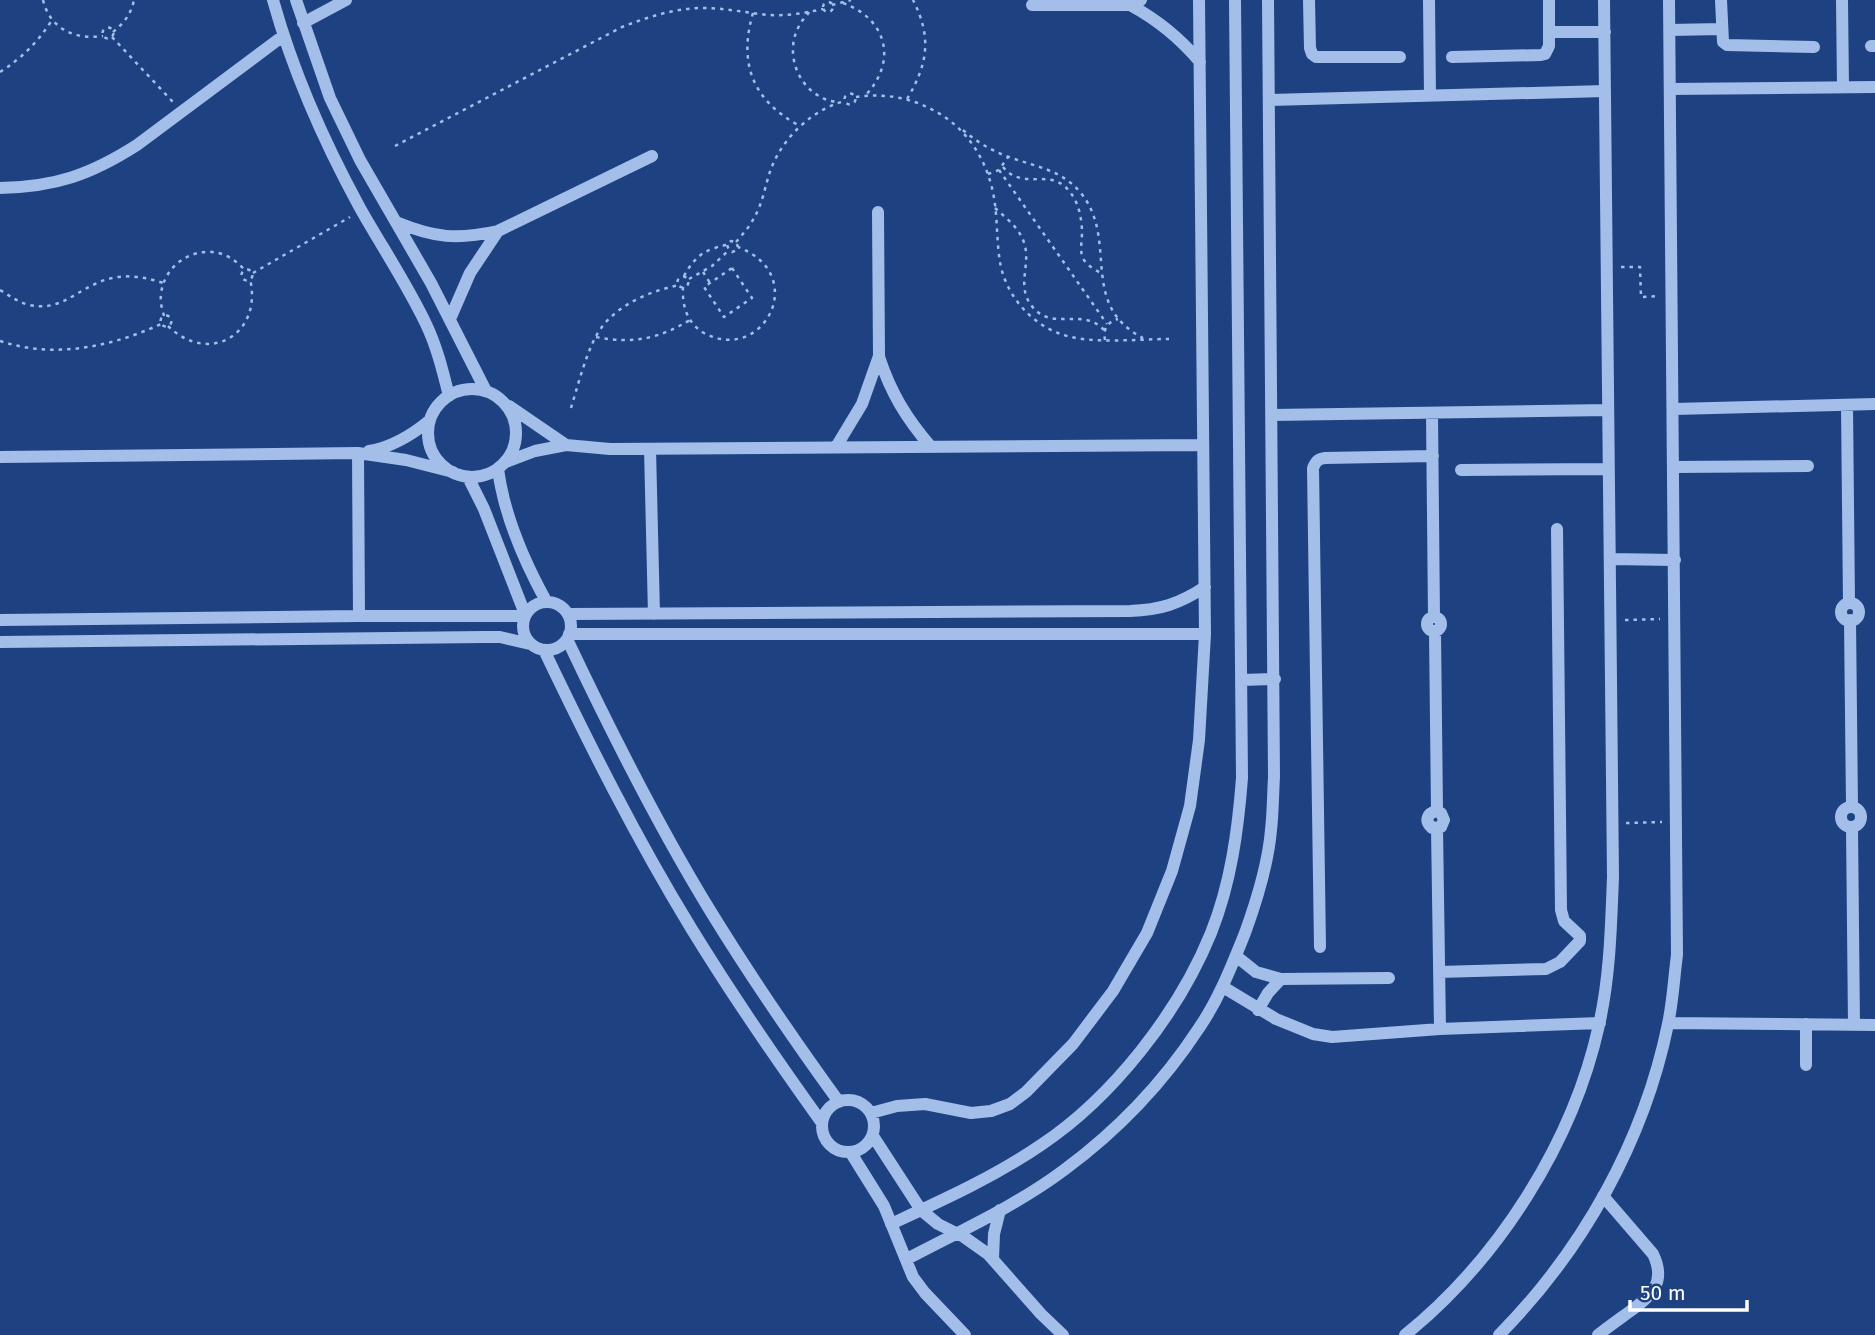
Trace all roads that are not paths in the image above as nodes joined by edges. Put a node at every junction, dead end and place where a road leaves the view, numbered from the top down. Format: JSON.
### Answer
{"nodes":[{"id":1,"x":273,"y":0,"type":"edge"},
{"id":2,"x":296,"y":0,"type":"edge"},
{"id":3,"x":346,"y":0,"type":"edge"},
{"id":4,"x":1199,"y":0,"type":"edge"},
{"id":5,"x":1236,"y":0,"type":"edge"},
{"id":6,"x":1268,"y":0,"type":"edge"},
{"id":7,"x":1310,"y":0,"type":"edge"},
{"id":8,"x":1429,"y":0,"type":"edge"},
{"id":9,"x":1549,"y":0,"type":"edge"},
{"id":10,"x":1604,"y":0,"type":"edge"},
{"id":11,"x":1669,"y":0,"type":"edge"},
{"id":12,"x":1721,"y":0,"type":"edge"},
{"id":13,"x":1842,"y":0,"type":"edge"},
{"id":14,"x":1135,"y":2,"type":"edge"},
{"id":15,"x":1032,"y":5,"type":"dead end"},
{"id":16,"x":303,"y":23,"type":"junction"},
{"id":17,"x":1721,"y":29,"type":"junction"},
{"id":18,"x":1670,"y":30,"type":"junction"},
{"id":19,"x":1605,"y":32,"type":"junction"},
{"id":20,"x":1549,"y":33,"type":"junction"},
{"id":21,"x":283,"y":36,"type":"junction"},
{"id":22,"x":1814,"y":47,"type":"dead end"},
{"id":23,"x":1400,"y":57,"type":"dead end"},
{"id":24,"x":1452,"y":57,"type":"dead end"},
{"id":25,"x":1200,"y":62,"type":"junction"},
{"id":26,"x":1843,"y":87,"type":"junction"},
{"id":27,"x":1875,"y":87,"type":"edge"},
{"id":28,"x":1670,"y":89,"type":"junction"},
{"id":29,"x":1605,"y":91,"type":"junction"},
{"id":30,"x":1430,"y":96,"type":"junction"},
{"id":31,"x":1269,"y":100,"type":"junction"},
{"id":32,"x":652,"y":156,"type":"dead end"},
{"id":33,"x":0,"y":188,"type":"edge"},
{"id":34,"x":878,"y":212,"type":"dead end"},
{"id":35,"x":396,"y":222,"type":"junction"},
{"id":36,"x":498,"y":232,"type":"junction"},
{"id":37,"x":450,"y":319,"type":"junction"},
{"id":38,"x":879,"y":356,"type":"junction"},
{"id":39,"x":486,"y":391,"type":"junction"},
{"id":40,"x":449,"y":396,"type":"junction"},
{"id":41,"x":501,"y":400,"type":"junction"},
{"id":42,"x":1875,"y":404,"type":"edge"},
{"id":43,"x":1847,"y":405,"type":"junction"},
{"id":44,"x":1608,"y":410,"type":"junction"},
{"id":45,"x":1674,"y":410,"type":"junction"},
{"id":46,"x":1432,"y":413,"type":"junction"},
{"id":47,"x":1272,"y":415,"type":"junction"},
{"id":48,"x":430,"y":420,"type":"junction"},
{"id":49,"x":566,"y":445,"type":"junction"},
{"id":50,"x":1203,"y":445,"type":"junction"},
{"id":51,"x":836,"y":447,"type":"junction"},
{"id":52,"x":931,"y":447,"type":"junction"},
{"id":53,"x":650,"y":449,"type":"junction"},
{"id":54,"x":358,"y":453,"type":"junction"},
{"id":55,"x":1433,"y":456,"type":"junction"},
{"id":56,"x":0,"y":457,"type":"edge"},
{"id":57,"x":502,"y":465,"type":"junction"},
{"id":58,"x":1808,"y":466,"type":"dead end"},
{"id":59,"x":1674,"y":467,"type":"junction"},
{"id":60,"x":1461,"y":470,"type":"dead end"},
{"id":61,"x":1609,"y":470,"type":"junction"},
{"id":62,"x":453,"y":472,"type":"junction"},
{"id":63,"x":468,"y":477,"type":"junction"},
{"id":64,"x":1557,"y":529,"type":"dead end"},
{"id":65,"x":1611,"y":559,"type":"junction"},
{"id":66,"x":1675,"y":559,"type":"junction"},
{"id":67,"x":1205,"y":587,"type":"junction"},
{"id":68,"x":546,"y":601,"type":"junction"},
{"id":69,"x":568,"y":614,"type":"junction"},
{"id":70,"x":654,"y":614,"type":"junction"},
{"id":71,"x":524,"y":615,"type":"junction"},
{"id":72,"x":359,"y":616,"type":"junction"},
{"id":73,"x":0,"y":620,"type":"edge"},
{"id":74,"x":1205,"y":634,"type":"junction"},
{"id":75,"x":568,"y":637,"type":"junction"},
{"id":76,"x":0,"y":642,"type":"edge"},
{"id":77,"x":530,"y":644,"type":"junction"},
{"id":78,"x":544,"y":650,"type":"junction"},
{"id":79,"x":1275,"y":679,"type":"junction"},
{"id":80,"x":1242,"y":680,"type":"junction"},
{"id":81,"x":1320,"y":947,"type":"dead end"},
{"id":82,"x":1236,"y":956,"type":"junction"},
{"id":83,"x":1439,"y":972,"type":"junction"},
{"id":84,"x":1389,"y":978,"type":"dead end"},
{"id":85,"x":1281,"y":979,"type":"junction"},
{"id":86,"x":1223,"y":986,"type":"junction"},
{"id":87,"x":1258,"y":1010,"type":"junction"},
{"id":88,"x":1600,"y":1023,"type":"junction"},
{"id":89,"x":1668,"y":1023,"type":"junction"},
{"id":90,"x":1805,"y":1024,"type":"junction"},
{"id":91,"x":1854,"y":1025,"type":"junction"},
{"id":92,"x":1875,"y":1025,"type":"edge"},
{"id":93,"x":1440,"y":1029,"type":"junction"},
{"id":94,"x":1806,"y":1065,"type":"dead end"},
{"id":95,"x":839,"y":1102,"type":"junction"},
{"id":96,"x":871,"y":1113,"type":"junction"},
{"id":97,"x":822,"y":1123,"type":"junction"},
{"id":98,"x":873,"y":1136,"type":"junction"},
{"id":99,"x":851,"y":1153,"type":"junction"},
{"id":100,"x":1603,"y":1196,"type":"junction"},
{"id":101,"x":921,"y":1210,"type":"junction"},
{"id":102,"x":1000,"y":1210,"type":"junction"},
{"id":103,"x":891,"y":1224,"type":"junction"},
{"id":104,"x":957,"y":1233,"type":"junction"},
{"id":105,"x":907,"y":1259,"type":"junction"},
{"id":106,"x":993,"y":1259,"type":"junction"},
{"id":107,"x":965,"y":1335,"type":"edge"},
{"id":108,"x":1063,"y":1335,"type":"edge"},
{"id":109,"x":1405,"y":1335,"type":"edge"},
{"id":110,"x":1499,"y":1335,"type":"edge"},
{"id":111,"x":1598,"y":1335,"type":"edge"}],
"edges":[{"from":1,"to":21,"type":"street"},
{"from":2,"to":16,"type":"street"},
{"from":3,"to":16,"type":"street"},
{"from":4,"to":25,"type":"street"},
{"from":5,"to":80,"type":"street"},
{"from":6,"to":31,"type":"street"},
{"from":7,"to":23,"type":"street"},
{"from":8,"to":30,"type":"street"},
{"from":9,"to":20,"type":"street"},
{"from":10,"to":19,"type":"street"},
{"from":11,"to":18,"type":"street"},
{"from":12,"to":17,"type":"street"},
{"from":13,"to":26,"type":"street"},
{"from":14,"to":15,"type":"street"},
{"from":14,"to":25,"type":"street"},
{"from":16,"to":35,"type":"street"},
{"from":17,"to":18,"type":"street"},
{"from":17,"to":22,"type":"street"},
{"from":18,"to":28,"type":"street"},
{"from":19,"to":20,"type":"street"},
{"from":19,"to":29,"type":"street"},
{"from":20,"to":24,"type":"street"},
{"from":21,"to":33,"type":"street"},
{"from":21,"to":40,"type":"street"},
{"from":25,"to":50,"type":"street"},
{"from":26,"to":27,"type":"street"},
{"from":26,"to":28,"type":"street"},
{"from":28,"to":45,"type":"street"},
{"from":29,"to":30,"type":"street"},
{"from":29,"to":44,"type":"street"},
{"from":30,"to":31,"type":"street"},
{"from":31,"to":47,"type":"street"},
{"from":32,"to":36,"type":"street"},
{"from":34,"to":38,"type":"street"},
{"from":35,"to":36,"type":"street"},
{"from":35,"to":37,"type":"street"},
{"from":36,"to":37,"type":"street"},
{"from":37,"to":39,"type":"street"},
{"from":38,"to":51,"type":"street"},
{"from":38,"to":52,"type":"street"},
{"from":39,"to":40,"type":"street"},
{"from":39,"to":41,"type":"street"},
{"from":40,"to":48,"type":"street"},
{"from":41,"to":49,"type":"street"},
{"from":41,"to":57,"type":"street"},
{"from":42,"to":43,"type":"street"},
{"from":43,"to":45,"type":"street"},
{"from":43,"to":91,"type":"street"},
{"from":44,"to":46,"type":"street"},
{"from":44,"to":61,"type":"street"},
{"from":45,"to":59,"type":"street"},
{"from":46,"to":47,"type":"street"},
{"from":46,"to":55,"type":"street"},
{"from":47,"to":79,"type":"street"},
{"from":48,"to":54,"type":"street"},
{"from":48,"to":62,"type":"street"},
{"from":49,"to":53,"type":"street"},
{"from":49,"to":57,"type":"street"},
{"from":50,"to":52,"type":"street"},
{"from":50,"to":67,"type":"street"},
{"from":51,"to":52,"type":"street"},
{"from":51,"to":53,"type":"street"},
{"from":53,"to":70,"type":"street"},
{"from":54,"to":56,"type":"street"},
{"from":54,"to":62,"type":"street"},
{"from":54,"to":72,"type":"street"},
{"from":55,"to":81,"type":"street"},
{"from":55,"to":83,"type":"street"},
{"from":57,"to":63,"type":"street"},
{"from":57,"to":68,"type":"street"},
{"from":58,"to":59,"type":"street"},
{"from":59,"to":66,"type":"street"},
{"from":60,"to":61,"type":"street"},
{"from":61,"to":65,"type":"street"},
{"from":62,"to":63,"type":"street"},
{"from":63,"to":71,"type":"street"},
{"from":64,"to":83,"type":"street"},
{"from":65,"to":66,"type":"street"},
{"from":65,"to":88,"type":"street"},
{"from":66,"to":89,"type":"street"},
{"from":67,"to":70,"type":"street"},
{"from":67,"to":74,"type":"street"},
{"from":68,"to":69,"type":"street"},
{"from":68,"to":71,"type":"street"},
{"from":69,"to":70,"type":"street"},
{"from":69,"to":75,"type":"street"},
{"from":71,"to":72,"type":"street"},
{"from":71,"to":77,"type":"street"},
{"from":72,"to":73,"type":"street"},
{"from":74,"to":75,"type":"street"},
{"from":74,"to":96,"type":"street"},
{"from":75,"to":78,"type":"street"},
{"from":75,"to":95,"type":"street"},
{"from":76,"to":77,"type":"street"},
{"from":77,"to":78,"type":"street"},
{"from":78,"to":97,"type":"street"},
{"from":79,"to":80,"type":"street"},
{"from":79,"to":82,"type":"street"},
{"from":80,"to":101,"type":"street"},
{"from":82,"to":85,"type":"street"},
{"from":82,"to":86,"type":"street"},
{"from":83,"to":93,"type":"street"},
{"from":84,"to":85,"type":"street"},
{"from":85,"to":87,"type":"street"},
{"from":86,"to":87,"type":"street"},
{"from":86,"to":102,"type":"street"},
{"from":87,"to":93,"type":"street"},
{"from":88,"to":93,"type":"street"},
{"from":88,"to":109,"type":"street"},
{"from":89,"to":90,"type":"street"},
{"from":89,"to":100,"type":"street"},
{"from":90,"to":91,"type":"street"},
{"from":90,"to":94,"type":"street"},
{"from":91,"to":92,"type":"street"},
{"from":95,"to":96,"type":"street"},
{"from":95,"to":97,"type":"street"},
{"from":96,"to":98,"type":"street"},
{"from":97,"to":99,"type":"street"},
{"from":98,"to":99,"type":"street"},
{"from":98,"to":101,"type":"street"},
{"from":99,"to":103,"type":"street"},
{"from":100,"to":110,"type":"street"},
{"from":100,"to":111,"type":"street"},
{"from":101,"to":103,"type":"street"},
{"from":101,"to":104,"type":"street"},
{"from":102,"to":104,"type":"street"},
{"from":102,"to":106,"type":"street"},
{"from":103,"to":105,"type":"street"},
{"from":104,"to":105,"type":"street"},
{"from":104,"to":106,"type":"street"},
{"from":105,"to":107,"type":"street"},
{"from":106,"to":108,"type":"street"}]}
